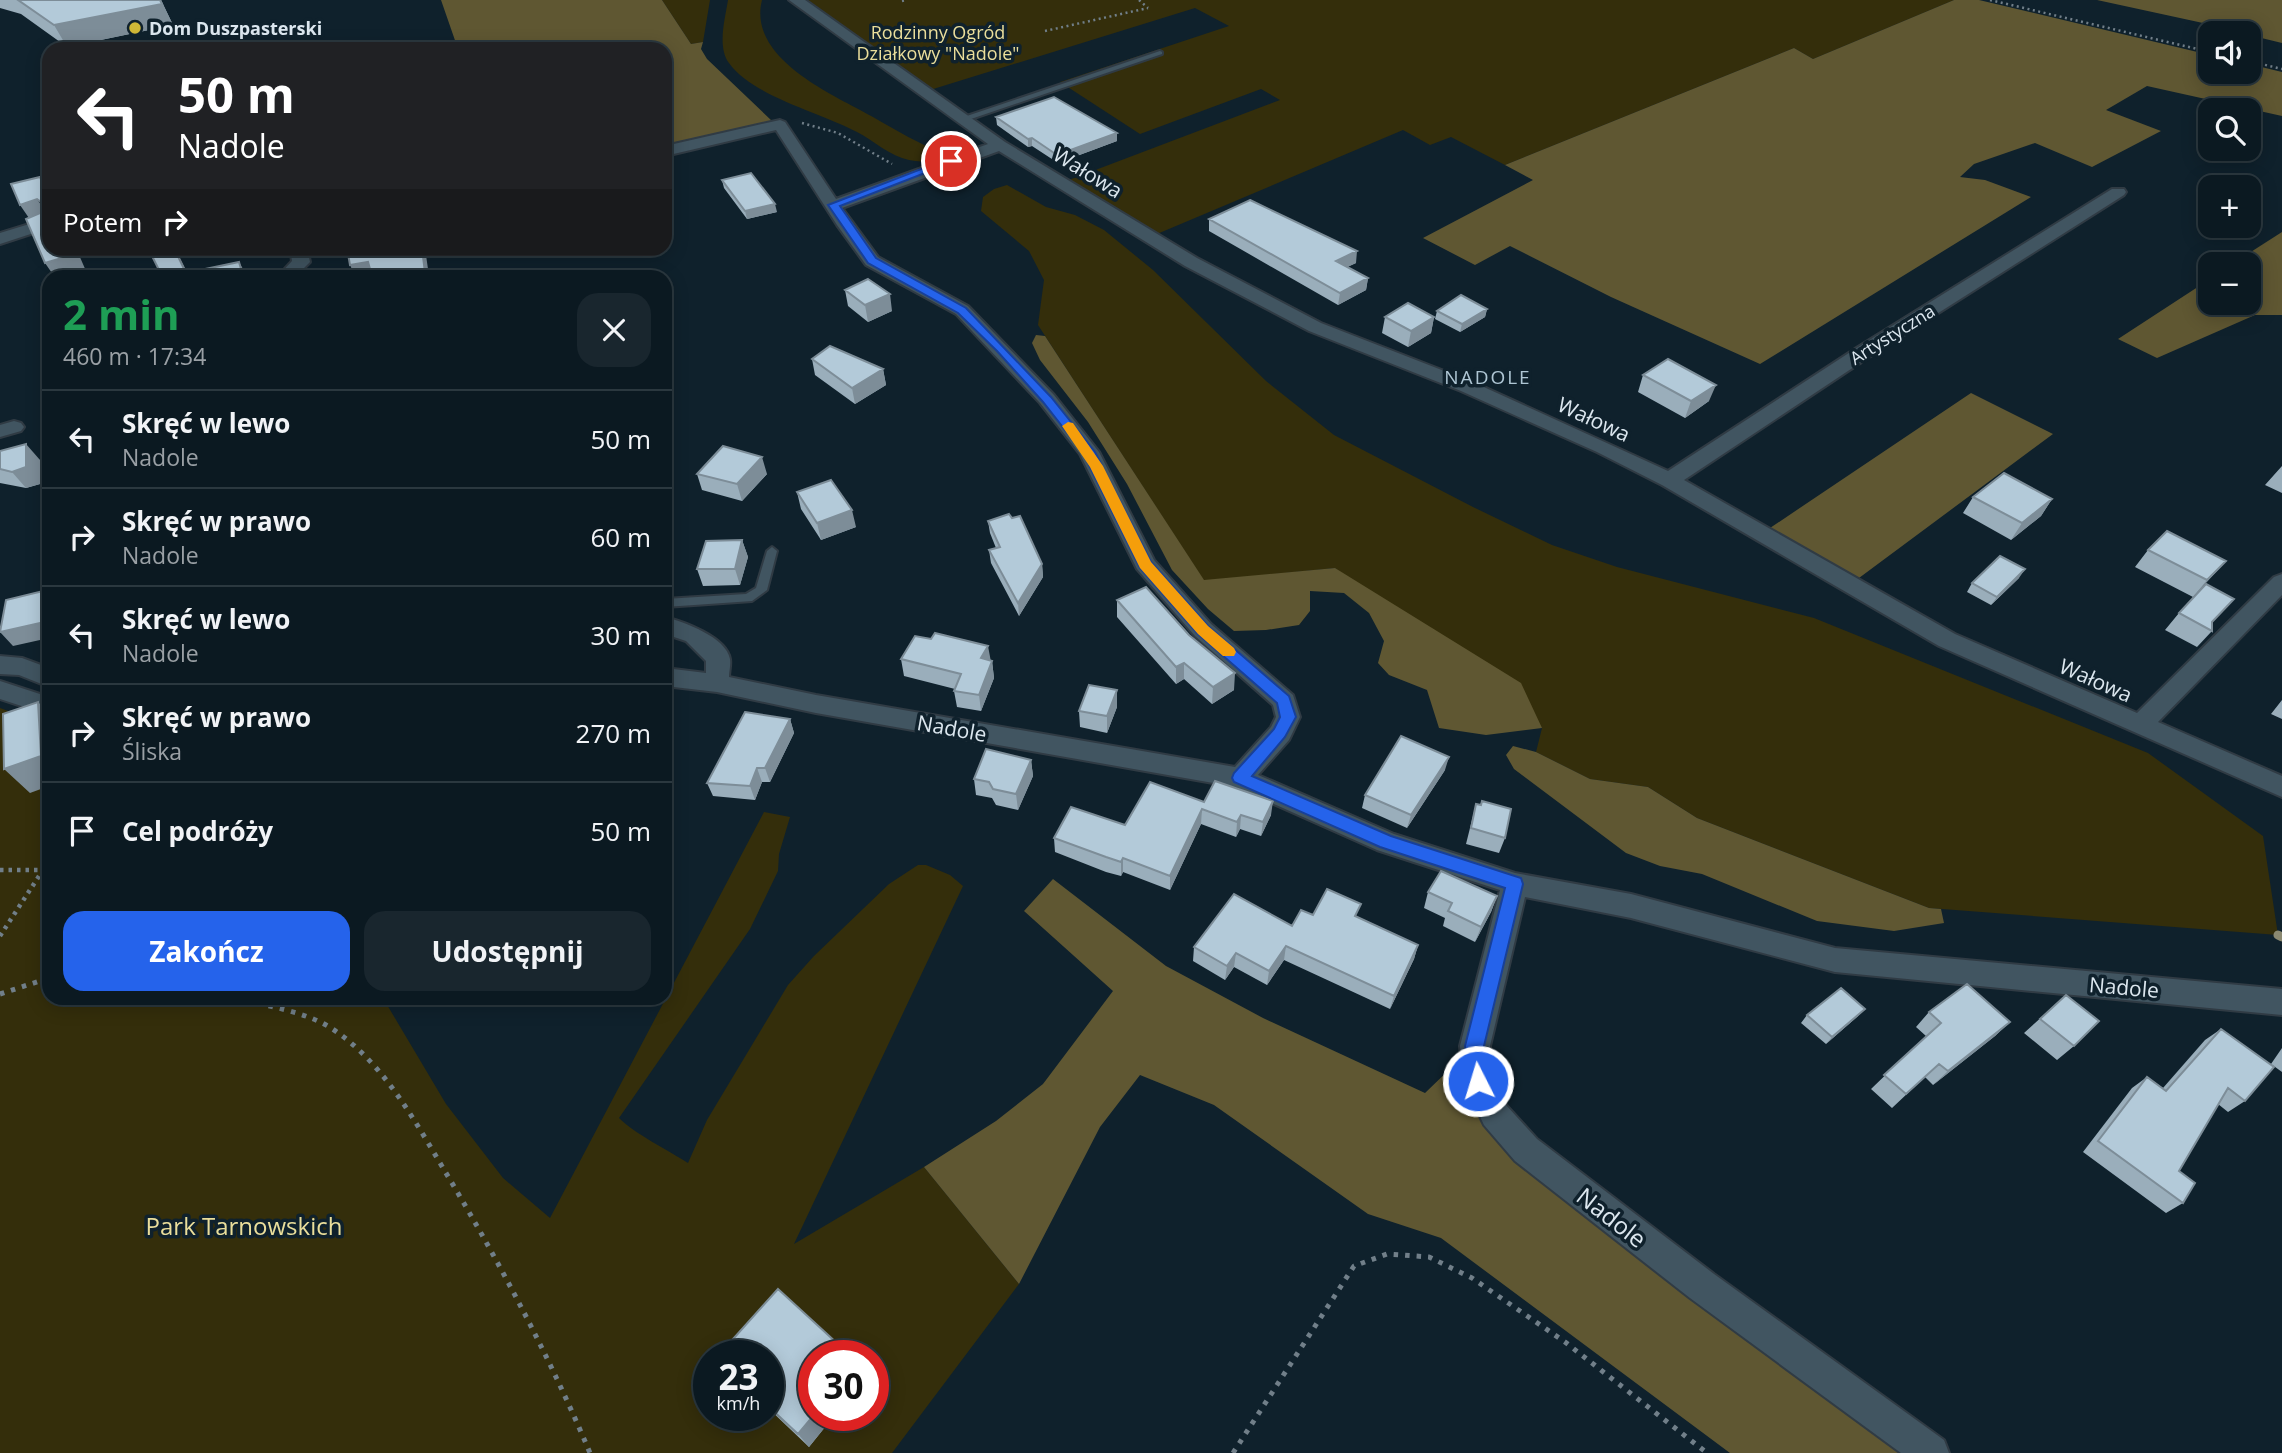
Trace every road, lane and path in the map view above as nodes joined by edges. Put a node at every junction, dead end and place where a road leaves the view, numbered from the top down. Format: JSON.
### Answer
{"nodes":[{"id":1,"x":796,"y":0,"type":"edge"},
{"id":2,"x":907,"y":0,"type":"edge"},
{"id":3,"x":1139,"y":0,"type":"edge"},
{"id":4,"x":1990,"y":0,"type":"edge"},
{"id":5,"x":902,"y":1,"type":"edge"},
{"id":6,"x":1045,"y":31,"type":"dead end"},
{"id":7,"x":2198,"y":49,"type":"edge"},
{"id":8,"x":1160,"y":53,"type":"dead end"},
{"id":9,"x":2261,"y":64,"type":"edge"},
{"id":10,"x":2282,"y":69,"type":"edge"},
{"id":11,"x":962,"y":119,"type":"junction"},
{"id":12,"x":781,"y":127,"type":"junction"},
{"id":13,"x":1000,"y":145,"type":"junction"},
{"id":14,"x":672,"y":149,"type":"edge"},
{"id":15,"x":926,"y":170,"type":"junction"},
{"id":16,"x":2118,"y":192,"type":"dead end"},
{"id":17,"x":834,"y":205,"type":"junction"},
{"id":18,"x":42,"y":225,"type":"edge"},
{"id":19,"x":0,"y":239,"type":"edge"},
{"id":20,"x":300,"y":256,"type":"edge"},
{"id":21,"x":292,"y":270,"type":"edge"},
{"id":22,"x":1669,"y":480,"type":"junction"},
{"id":23,"x":772,"y":551,"type":"dead end"},
{"id":24,"x":2282,"y":582,"type":"edge"},
{"id":25,"x":672,"y":603,"type":"edge"},
{"id":26,"x":672,"y":627,"type":"edge"},
{"id":27,"x":0,"y":665,"type":"edge"},
{"id":28,"x":42,"y":675,"type":"edge"},
{"id":29,"x":672,"y":678,"type":"edge"},
{"id":30,"x":717,"y":683,"type":"junction"},
{"id":31,"x":0,"y":691,"type":"edge"},
{"id":32,"x":42,"y":704,"type":"edge"},
{"id":33,"x":2141,"y":724,"type":"junction"},
{"id":34,"x":1240,"y":778,"type":"junction"},
{"id":35,"x":2282,"y":788,"type":"edge"},
{"id":36,"x":0,"y":870,"type":"edge"},
{"id":37,"x":42,"y":871,"type":"edge"},
{"id":38,"x":42,"y":877,"type":"edge"},
{"id":39,"x":1515,"y":884,"type":"junction"},
{"id":40,"x":0,"y":936,"type":"edge"},
{"id":41,"x":42,"y":980,"type":"edge"},
{"id":42,"x":0,"y":994,"type":"edge"},
{"id":43,"x":2282,"y":1002,"type":"edge"},
{"id":44,"x":258,"y":1005,"type":"edge"},
{"id":45,"x":590,"y":1453,"type":"edge"},
{"id":46,"x":1233,"y":1453,"type":"edge"},
{"id":47,"x":1707,"y":1453,"type":"edge"},
{"id":48,"x":1931,"y":1453,"type":"edge"}],
"edges":[{"from":1,"to":11,"type":"street","name":"Wałowa"},
{"from":2,"to":5,"type":"path"},
{"from":3,"to":6,"type":"path"},
{"from":4,"to":7,"type":"path"},
{"from":8,"to":11,"type":"lane"},
{"from":9,"to":10,"type":"path"},
{"from":11,"to":13,"type":"street","name":"Wałowa"},
{"from":12,"to":14,"type":"street"},
{"from":12,"to":15,"type":"path"},
{"from":12,"to":17,"type":"street"},
{"from":13,"to":15,"type":"street"},
{"from":13,"to":22,"type":"street","name":"Wałowa"},
{"from":15,"to":17,"type":"street"},
{"from":16,"to":22,"type":"street","name":"Artystyczna"},
{"from":17,"to":34,"type":"street"},
{"from":18,"to":19,"type":"street"},
{"from":20,"to":21,"type":"street"},
{"from":22,"to":33,"type":"street","name":"Wałowa"},
{"from":23,"to":25,"type":"lane"},
{"from":24,"to":33,"type":"street"},
{"from":26,"to":30,"type":"street"},
{"from":27,"to":28,"type":"street"},
{"from":29,"to":30,"type":"street","name":"Nadole"},
{"from":30,"to":34,"type":"street","name":"Nadole"},
{"from":31,"to":32,"type":"street"},
{"from":33,"to":35,"type":"street","name":"Wałowa"},
{"from":34,"to":39,"type":"street","name":"Nadole"},
{"from":36,"to":37,"type":"path"},
{"from":38,"to":40,"type":"path"},
{"from":39,"to":43,"type":"street","name":"Nadole"},
{"from":39,"to":48,"type":"street","name":"Nadole"},
{"from":41,"to":42,"type":"path"},
{"from":44,"to":45,"type":"path"},
{"from":46,"to":47,"type":"path"}]}
